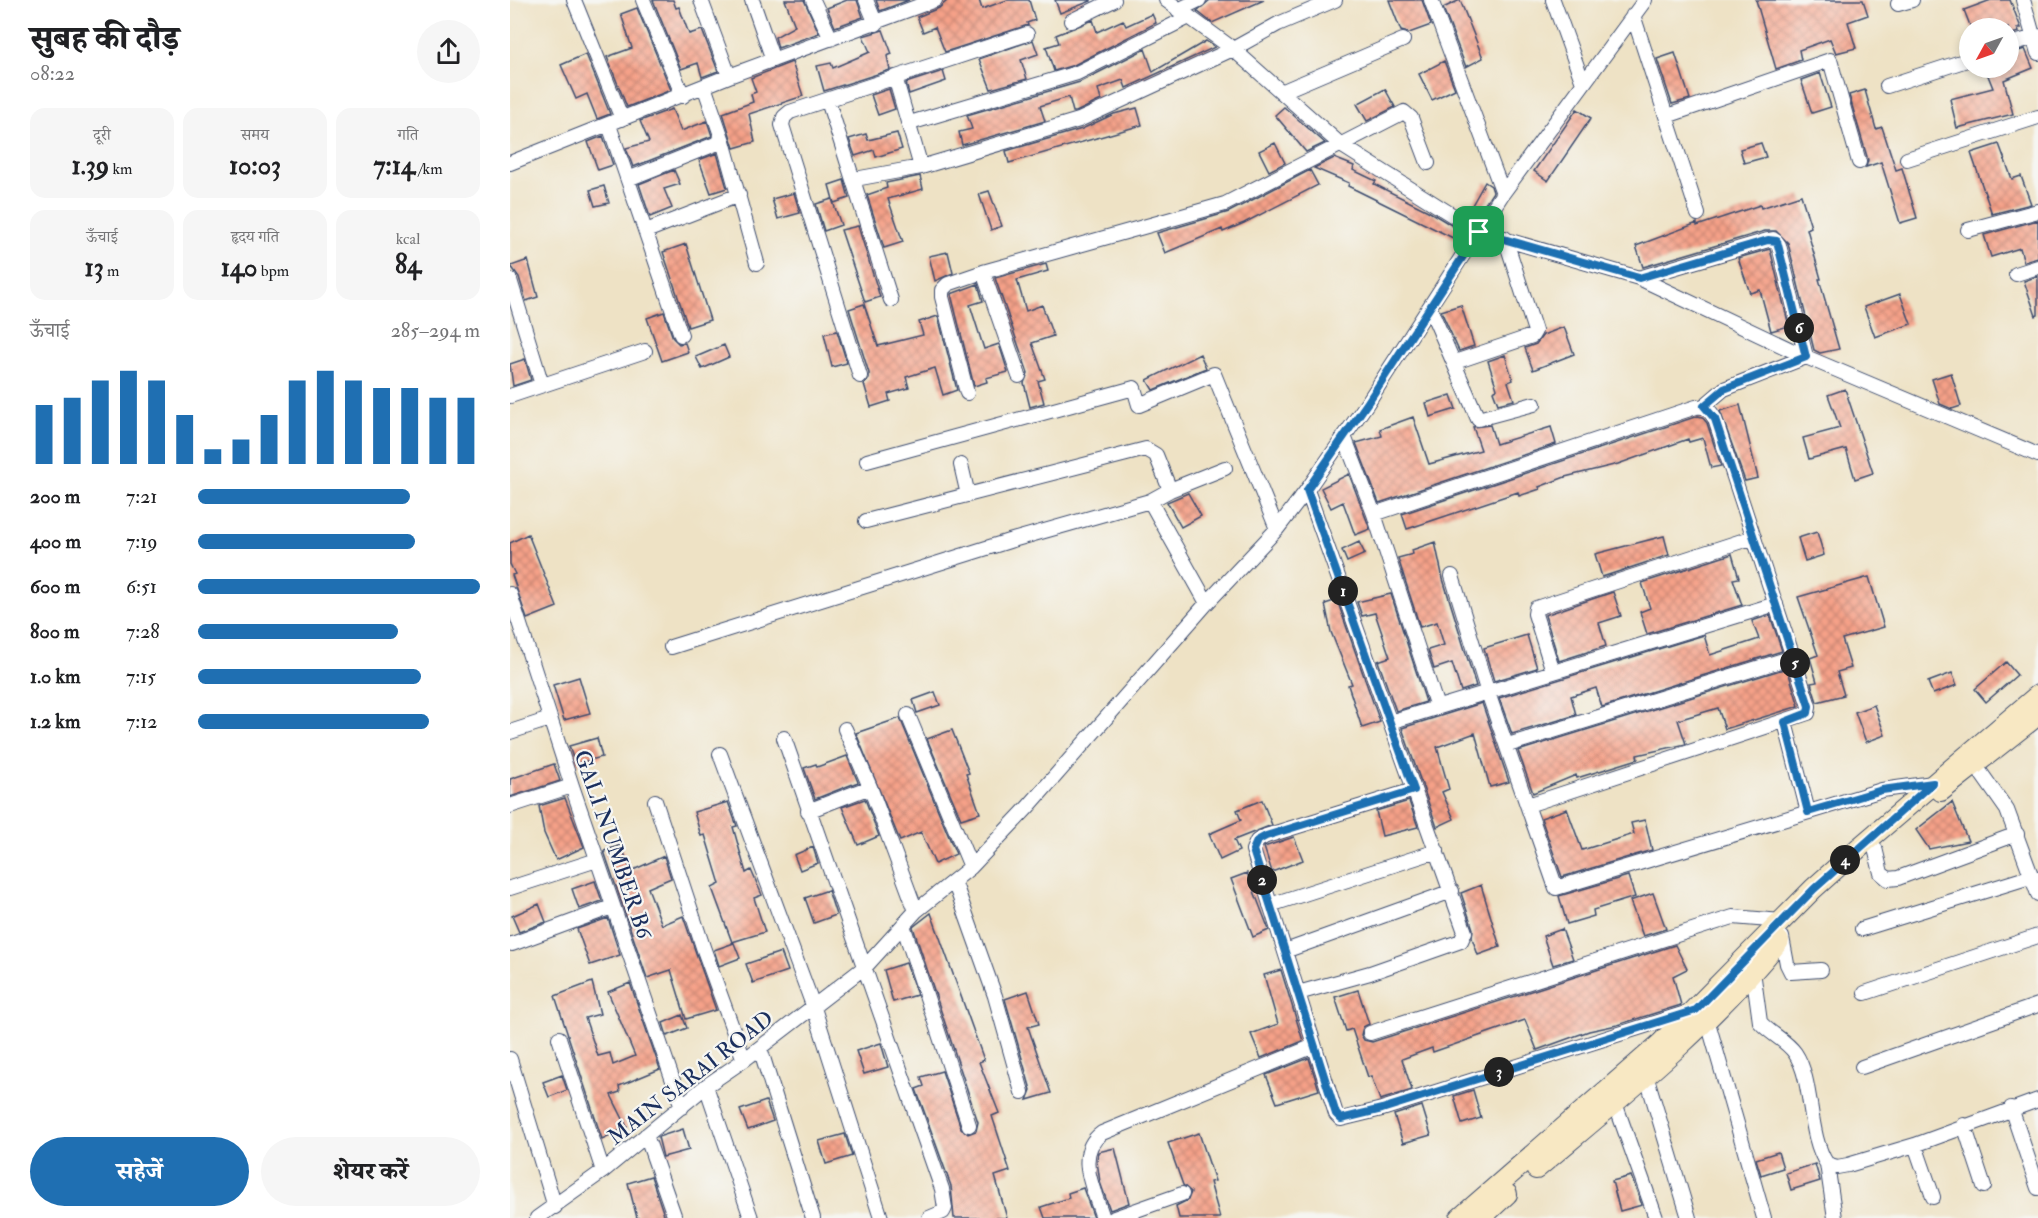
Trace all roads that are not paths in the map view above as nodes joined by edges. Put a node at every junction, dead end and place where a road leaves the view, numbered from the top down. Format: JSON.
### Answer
{"nodes":[{"id":1,"x":574,"y":0,"type":"edge"},
{"id":2,"x":643,"y":0,"type":"edge"},
{"id":3,"x":701,"y":0,"type":"edge"},
{"id":4,"x":752,"y":0,"type":"edge"},
{"id":5,"x":813,"y":0,"type":"edge"},
{"id":6,"x":866,"y":0,"type":"edge"},
{"id":7,"x":935,"y":0,"type":"edge"},
{"id":8,"x":1114,"y":0,"type":"edge"},
{"id":9,"x":1166,"y":0,"type":"edge"},
{"id":10,"x":1199,"y":0,"type":"edge"},
{"id":11,"x":1335,"y":0,"type":"edge"},
{"id":12,"x":1431,"y":0,"type":"edge"},
{"id":13,"x":1553,"y":0,"type":"edge"},
{"id":14,"x":1645,"y":0,"type":"edge"},
{"id":15,"x":1912,"y":0,"type":"edge"},
{"id":16,"x":2023,"y":0,"type":"edge"},
{"id":17,"x":1898,"y":4,"type":"dead end"},
{"id":18,"x":1183,"y":14,"type":"junction"},
{"id":19,"x":1633,"y":15,"type":"junction"},
{"id":20,"x":1071,"y":21,"type":"dead end"},
{"id":21,"x":876,"y":24,"type":"junction"},
{"id":22,"x":1027,"y":34,"type":"dead end"},
{"id":23,"x":2036,"y":36,"type":"edge"},
{"id":24,"x":831,"y":39,"type":"junction"},
{"id":25,"x":1403,"y":40,"type":"dead end"},
{"id":26,"x":2019,"y":41,"type":"edge"},
{"id":27,"x":1233,"y":49,"type":"junction"},
{"id":28,"x":2038,"y":53,"type":"edge"},
{"id":29,"x":773,"y":60,"type":"junction"},
{"id":30,"x":1959,"y":63,"type":"edge"},
{"id":31,"x":729,"y":76,"type":"junction"},
{"id":32,"x":895,"y":77,"type":"junction"},
{"id":33,"x":1583,"y":82,"type":"junction"},
{"id":34,"x":704,"y":86,"type":"junction"},
{"id":35,"x":1887,"y":86,"type":"dead end"},
{"id":36,"x":1281,"y":92,"type":"junction"},
{"id":37,"x":683,"y":96,"type":"junction"},
{"id":38,"x":828,"y":100,"type":"junction"},
{"id":39,"x":1667,"y":116,"type":"junction"},
{"id":40,"x":2038,"y":117,"type":"edge"},
{"id":41,"x":616,"y":122,"type":"junction"},
{"id":42,"x":910,"y":123,"type":"junction"},
{"id":43,"x":723,"y":141,"type":"junction"},
{"id":44,"x":1341,"y":145,"type":"junction"},
{"id":45,"x":1907,"y":159,"type":"dead end"},
{"id":46,"x":1859,"y":162,"type":"dead end"},
{"id":47,"x":510,"y":163,"type":"edge"},
{"id":48,"x":1428,"y":163,"type":"dead end"},
{"id":49,"x":921,"y":167,"type":"junction"},
{"id":50,"x":628,"y":179,"type":"junction"},
{"id":51,"x":855,"y":179,"type":"junction"},
{"id":52,"x":1503,"y":194,"type":"junction"},
{"id":53,"x":739,"y":195,"type":"junction"},
{"id":54,"x":2038,"y":211,"type":"edge"},
{"id":55,"x":1698,"y":214,"type":"dead end"},
{"id":56,"x":1968,"y":230,"type":"dead end"},
{"id":57,"x":646,"y":231,"type":"junction"},
{"id":58,"x":1479,"y":232,"type":"junction"},
{"id":59,"x":1505,"y":238,"type":"junction"},
{"id":60,"x":757,"y":263,"type":"dead end"},
{"id":61,"x":2038,"y":267,"type":"edge"},
{"id":62,"x":983,"y":272,"type":"junction"},
{"id":63,"x":2016,"y":274,"type":"dead end"},
{"id":64,"x":1639,"y":278,"type":"junction"},
{"id":65,"x":510,"y":280,"type":"edge"},
{"id":66,"x":891,"y":300,"type":"dead end"},
{"id":67,"x":1430,"y":308,"type":"junction"},
{"id":68,"x":681,"y":335,"type":"dead end"},
{"id":69,"x":645,"y":351,"type":"dead end"},
{"id":70,"x":1806,"y":357,"type":"junction"},
{"id":71,"x":1455,"y":362,"type":"junction"},
{"id":72,"x":860,"y":376,"type":"dead end"},
{"id":73,"x":1019,"y":376,"type":"dead end"},
{"id":74,"x":542,"y":385,"type":"junction"},
{"id":75,"x":967,"y":393,"type":"dead end"},
{"id":76,"x":510,"y":396,"type":"edge"},
{"id":77,"x":1534,"y":404,"type":"dead end"},
{"id":78,"x":1704,"y":406,"type":"junction"},
{"id":79,"x":1344,"y":436,"type":"junction"},
{"id":80,"x":2038,"y":455,"type":"edge"},
{"id":81,"x":867,"y":461,"type":"dead end"},
{"id":82,"x":960,"y":465,"type":"dead end"},
{"id":83,"x":1225,"y":468,"type":"dead end"},
{"id":84,"x":1170,"y":490,"type":"junction"},
{"id":85,"x":1307,"y":490,"type":"junction"},
{"id":86,"x":968,"y":495,"type":"junction"},
{"id":87,"x":1150,"y":501,"type":"junction"},
{"id":88,"x":1374,"y":514,"type":"junction"},
{"id":89,"x":866,"y":521,"type":"dead end"},
{"id":90,"x":1277,"y":529,"type":"junction"},
{"id":91,"x":1754,"y":537,"type":"junction"},
{"id":92,"x":1452,"y":576,"type":"dead end"},
{"id":93,"x":510,"y":594,"type":"edge"},
{"id":94,"x":1207,"y":603,"type":"junction"},
{"id":95,"x":1776,"y":604,"type":"junction"},
{"id":96,"x":671,"y":647,"type":"dead end"},
{"id":97,"x":1793,"y":657,"type":"junction"},
{"id":98,"x":1552,"y":671,"type":"junction"},
{"id":99,"x":1487,"y":690,"type":"junction"},
{"id":100,"x":2038,"y":695,"type":"edge"},
{"id":101,"x":1437,"y":707,"type":"junction"},
{"id":102,"x":908,"y":715,"type":"dead end"},
{"id":103,"x":2038,"y":715,"type":"edge"},
{"id":104,"x":550,"y":719,"type":"junction"},
{"id":105,"x":1390,"y":722,"type":"junction"},
{"id":106,"x":1785,"y":722,"type":"junction"},
{"id":107,"x":845,"y":729,"type":"dead end"},
{"id":108,"x":510,"y":732,"type":"edge"},
{"id":109,"x":784,"y":738,"type":"dead end"},
{"id":110,"x":1508,"y":745,"type":"junction"},
{"id":111,"x":720,"y":754,"type":"dead end"},
{"id":112,"x":1976,"y":766,"type":"junction"},
{"id":113,"x":1933,"y":783,"type":"junction"},
{"id":114,"x":572,"y":786,"type":"junction"},
{"id":115,"x":870,"y":787,"type":"junction"},
{"id":116,"x":1414,"y":790,"type":"junction"},
{"id":117,"x":655,"y":801,"type":"dead end"},
{"id":118,"x":1528,"y":805,"type":"junction"},
{"id":119,"x":510,"y":806,"type":"edge"},
{"id":120,"x":808,"y":811,"type":"junction"},
{"id":121,"x":1808,"y":812,"type":"junction"},
{"id":122,"x":2017,"y":834,"type":"junction"},
{"id":123,"x":1875,"y":848,"type":"junction"},
{"id":124,"x":1437,"y":851,"type":"junction"},
{"id":125,"x":597,"y":860,"type":"junction"},
{"id":126,"x":971,"y":867,"type":"junction"},
{"id":127,"x":2033,"y":876,"type":"junction"},
{"id":128,"x":954,"y":881,"type":"junction"},
{"id":129,"x":510,"y":888,"type":"edge"},
{"id":130,"x":1452,"y":891,"type":"junction"},
{"id":131,"x":2038,"y":894,"type":"edge"},
{"id":132,"x":1270,"y":905,"type":"junction"},
{"id":133,"x":612,"y":907,"type":"junction"},
{"id":134,"x":916,"y":911,"type":"junction"},
{"id":135,"x":903,"y":926,"type":"junction"},
{"id":136,"x":1782,"y":929,"type":"junction"},
{"id":137,"x":1862,"y":929,"type":"dead end"},
{"id":138,"x":2038,"y":936,"type":"edge"},
{"id":139,"x":512,"y":944,"type":"dead end"},
{"id":140,"x":1285,"y":951,"type":"junction"},
{"id":141,"x":866,"y":966,"type":"junction"},
{"id":142,"x":1821,"y":970,"type":"dead end"},
{"id":143,"x":1753,"y":971,"type":"junction"},
{"id":144,"x":1298,"y":993,"type":"junction"},
{"id":145,"x":1865,"y":993,"type":"dead end"},
{"id":146,"x":2038,"y":1005,"type":"edge"},
{"id":147,"x":814,"y":1008,"type":"junction"},
{"id":148,"x":1707,"y":1012,"type":"junction"},
{"id":149,"x":1370,"y":1033,"type":"dead end"},
{"id":150,"x":559,"y":1038,"type":"dead end"},
{"id":151,"x":1314,"y":1046,"type":"junction"},
{"id":152,"x":760,"y":1048,"type":"junction"},
{"id":153,"x":510,"y":1059,"type":"edge"},
{"id":154,"x":744,"y":1060,"type":"junction"},
{"id":155,"x":1862,"y":1067,"type":"dead end"},
{"id":156,"x":1641,"y":1069,"type":"junction"},
{"id":157,"x":706,"y":1086,"type":"junction"},
{"id":158,"x":1022,"y":1092,"type":"dead end"},
{"id":159,"x":2038,"y":1100,"type":"edge"},
{"id":160,"x":1615,"y":1103,"type":"junction"},
{"id":161,"x":682,"y":1107,"type":"junction"},
{"id":162,"x":2011,"y":1108,"type":"junction"},
{"id":163,"x":969,"y":1125,"type":"dead end"},
{"id":164,"x":1964,"y":1125,"type":"junction"},
{"id":165,"x":646,"y":1135,"type":"junction"},
{"id":166,"x":1915,"y":1145,"type":"junction"},
{"id":167,"x":1827,"y":1164,"type":"junction"},
{"id":168,"x":603,"y":1171,"type":"junction"},
{"id":169,"x":1984,"y":1186,"type":"dead end"},
{"id":170,"x":2038,"y":1188,"type":"edge"},
{"id":171,"x":1182,"y":1194,"type":"dead end"},
{"id":172,"x":1933,"y":1197,"type":"dead end"},
{"id":173,"x":555,"y":1207,"type":"junction"},
{"id":174,"x":537,"y":1218,"type":"edge"},
{"id":175,"x":675,"y":1218,"type":"edge"},
{"id":176,"x":750,"y":1218,"type":"edge"},
{"id":177,"x":813,"y":1218,"type":"edge"},
{"id":178,"x":881,"y":1218,"type":"edge"},
{"id":179,"x":929,"y":1218,"type":"edge"},
{"id":180,"x":1103,"y":1218,"type":"edge"},
{"id":181,"x":1114,"y":1218,"type":"edge"},
{"id":182,"x":1460,"y":1218,"type":"edge"},
{"id":183,"x":1481,"y":1218,"type":"edge"},
{"id":184,"x":1656,"y":1218,"type":"edge"},
{"id":185,"x":1689,"y":1218,"type":"edge"},
{"id":186,"x":1764,"y":1218,"type":"edge"},
{"id":187,"x":1834,"y":1218,"type":"edge"}],
"edges":[{"from":1,"to":41,"type":"street"},
{"from":2,"to":37,"type":"street"},
{"from":3,"to":31,"type":"street"},
{"from":4,"to":29,"type":"street"},
{"from":5,"to":24,"type":"street"},
{"from":6,"to":21,"type":"street"},
{"from":7,"to":21,"type":"street"},
{"from":8,"to":20,"type":"street"},
{"from":9,"to":18,"type":"street"},
{"from":10,"to":18,"type":"street"},
{"from":11,"to":27,"type":"street"},
{"from":12,"to":52,"type":"street"},
{"from":13,"to":33,"type":"street"},
{"from":14,"to":19,"type":"street","name":"MAIN SARAI ROAD"},
{"from":15,"to":17,"type":"street"},
{"from":16,"to":23,"type":"street"},
{"from":18,"to":27,"type":"street"},
{"from":18,"to":42,"type":"street"},
{"from":19,"to":33,"type":"street","name":"MAIN SARAI ROAD"},
{"from":19,"to":39,"type":"street"},
{"from":21,"to":24,"type":"street"},
{"from":22,"to":32,"type":"street"},
{"from":23,"to":26,"type":"street"},
{"from":23,"to":28,"type":"street"},
{"from":24,"to":29,"type":"street"},
{"from":25,"to":36,"type":"street"},
{"from":27,"to":36,"type":"street"},
{"from":27,"to":49,"type":"street"},
{"from":29,"to":31,"type":"street"},
{"from":30,"to":35,"type":"street"},
{"from":31,"to":34,"type":"street"},
{"from":32,"to":38,"type":"street"},
{"from":32,"to":42,"type":"street"},
{"from":33,"to":52,"type":"street","name":"MAIN SARAI ROAD"},
{"from":34,"to":37,"type":"street"},
{"from":34,"to":43,"type":"street"},
{"from":36,"to":44,"type":"street"},
{"from":37,"to":41,"type":"street"},
{"from":38,"to":51,"type":"street"},
{"from":38,"to":72,"type":"street"},
{"from":39,"to":46,"type":"street"},
{"from":39,"to":55,"type":"street"},
{"from":40,"to":45,"type":"street"},
{"from":41,"to":47,"type":"street"},
{"from":41,"to":50,"type":"street"},
{"from":42,"to":49,"type":"street"},
{"from":43,"to":50,"type":"street"},
{"from":43,"to":53,"type":"street"},
{"from":44,"to":48,"type":"street"},
{"from":44,"to":58,"type":"street"},
{"from":44,"to":62,"type":"street"},
{"from":49,"to":51,"type":"street"},
{"from":50,"to":57,"type":"street"},
{"from":51,"to":66,"type":"street"},
{"from":52,"to":58,"type":"street","name":"MAIN SARAI ROAD"},
{"from":53,"to":57,"type":"street"},
{"from":53,"to":60,"type":"street"},
{"from":54,"to":56,"type":"street"},
{"from":57,"to":68,"type":"street"},
{"from":58,"to":59,"type":"street"},
{"from":58,"to":67,"type":"street","name":"MAIN SARAI ROAD"},
{"from":59,"to":64,"type":"street"},
{"from":59,"to":71,"type":"street"},
{"from":61,"to":63,"type":"street"},
{"from":62,"to":73,"type":"street"},
{"from":62,"to":75,"type":"street"},
{"from":64,"to":70,"type":"street"},
{"from":64,"to":70,"type":"street"},
{"from":65,"to":74,"type":"street"},
{"from":67,"to":71,"type":"street"},
{"from":67,"to":79,"type":"street","name":"MAIN SARAI ROAD"},
{"from":69,"to":74,"type":"street"},
{"from":70,"to":78,"type":"street"},
{"from":70,"to":80,"type":"street"},
{"from":71,"to":77,"type":"street"},
{"from":74,"to":76,"type":"street"},
{"from":78,"to":88,"type":"street"},
{"from":78,"to":91,"type":"street"},
{"from":79,"to":85,"type":"street","name":"MAIN SARAI ROAD"},
{"from":79,"to":88,"type":"street"},
{"from":81,"to":90,"type":"street"},
{"from":82,"to":86,"type":"street"},
{"from":83,"to":84,"type":"street"},
{"from":84,"to":86,"type":"street"},
{"from":84,"to":87,"type":"street"},
{"from":85,"to":90,"type":"street","name":"MAIN SARAI ROAD"},
{"from":85,"to":105,"type":"street"},
{"from":86,"to":89,"type":"street"},
{"from":87,"to":94,"type":"street"},
{"from":87,"to":96,"type":"street"},
{"from":88,"to":101,"type":"street"},
{"from":90,"to":94,"type":"street","name":"MAIN SARAI ROAD"},
{"from":91,"to":95,"type":"street"},
{"from":91,"to":98,"type":"street"},
{"from":92,"to":99,"type":"street"},
{"from":93,"to":104,"type":"street","name":"GALI NUMBER B6"},
{"from":94,"to":126,"type":"street","name":"MAIN SARAI ROAD"},
{"from":95,"to":97,"type":"street"},
{"from":95,"to":98,"type":"street"},
{"from":97,"to":106,"type":"street"},
{"from":97,"to":110,"type":"street"},
{"from":98,"to":99,"type":"street"},
{"from":99,"to":101,"type":"street"},
{"from":99,"to":110,"type":"street"},
{"from":100,"to":113,"type":"main road"},
{"from":101,"to":105,"type":"street"},
{"from":102,"to":126,"type":"street"},
{"from":103,"to":112,"type":"main road"},
{"from":104,"to":108,"type":"street"},
{"from":104,"to":114,"type":"street","name":"GALI NUMBER B6"},
{"from":105,"to":116,"type":"street"},
{"from":106,"to":118,"type":"street"},
{"from":106,"to":121,"type":"street"},
{"from":107,"to":115,"type":"street"},
{"from":109,"to":120,"type":"street"},
{"from":110,"to":118,"type":"street"},
{"from":111,"to":147,"type":"street"},
{"from":112,"to":122,"type":"street"},
{"from":112,"to":123,"type":"main road"},
{"from":113,"to":121,"type":"street"},
{"from":113,"to":136,"type":"main road"},
{"from":114,"to":119,"type":"street"},
{"from":114,"to":125,"type":"street","name":"GALI NUMBER B6"},
{"from":115,"to":120,"type":"street"},
{"from":115,"to":134,"type":"street"},
{"from":116,"to":124,"type":"street"},
{"from":116,"to":132,"type":"street"},
{"from":117,"to":154,"type":"street"},
{"from":118,"to":121,"type":"street"},
{"from":120,"to":141,"type":"street"},
{"from":122,"to":123,"type":"street"},
{"from":122,"to":127,"type":"street"},
{"from":123,"to":136,"type":"main road"},
{"from":124,"to":130,"type":"street"},
{"from":124,"to":132,"type":"street"},
{"from":125,"to":129,"type":"street"},
{"from":125,"to":133,"type":"street","name":"GALI NUMBER B6"},
{"from":126,"to":128,"type":"street","name":"MAIN SARAI ROAD"},
{"from":127,"to":131,"type":"street"},
{"from":127,"to":137,"type":"street"},
{"from":128,"to":134,"type":"street","name":"MAIN SARAI ROAD"},
{"from":128,"to":158,"type":"street"},
{"from":130,"to":140,"type":"street"},
{"from":130,"to":144,"type":"street"},
{"from":132,"to":140,"type":"street"},
{"from":133,"to":139,"type":"street"},
{"from":133,"to":161,"type":"street","name":"GALI NUMBER B6"},
{"from":134,"to":135,"type":"street","name":"MAIN SARAI ROAD"},
{"from":135,"to":141,"type":"street","name":"MAIN SARAI ROAD"},
{"from":135,"to":163,"type":"street"},
{"from":136,"to":142,"type":"street"},
{"from":136,"to":143,"type":"main road"},
{"from":136,"to":148,"type":"main road"},
{"from":136,"to":149,"type":"street"},
{"from":138,"to":145,"type":"street"},
{"from":140,"to":144,"type":"street"},
{"from":141,"to":147,"type":"street","name":"MAIN SARAI ROAD"},
{"from":141,"to":179,"type":"street"},
{"from":143,"to":148,"type":"main road"},
{"from":143,"to":167,"type":"street"},
{"from":144,"to":151,"type":"street"},
{"from":146,"to":155,"type":"street"},
{"from":147,"to":152,"type":"street","name":"MAIN SARAI ROAD"},
{"from":147,"to":178,"type":"street"},
{"from":148,"to":151,"type":"street"},
{"from":148,"to":156,"type":"main road"},
{"from":148,"to":186,"type":"street"},
{"from":150,"to":168,"type":"street"},
{"from":151,"to":180,"type":"street"},
{"from":152,"to":154,"type":"street","name":"MAIN SARAI ROAD"},
{"from":152,"to":177,"type":"street"},
{"from":153,"to":173,"type":"street"},
{"from":154,"to":157,"type":"street","name":"MAIN SARAI ROAD"},
{"from":156,"to":160,"type":"main road"},
{"from":156,"to":182,"type":"main road"},
{"from":156,"to":185,"type":"street"},
{"from":157,"to":161,"type":"street","name":"MAIN SARAI ROAD"},
{"from":157,"to":176,"type":"street"},
{"from":159,"to":162,"type":"street"},
{"from":160,"to":183,"type":"main road"},
{"from":160,"to":184,"type":"street"},
{"from":161,"to":165,"type":"street","name":"MAIN SARAI ROAD"},
{"from":162,"to":164,"type":"street"},
{"from":162,"to":170,"type":"street"},
{"from":164,"to":166,"type":"street"},
{"from":164,"to":169,"type":"street"},
{"from":165,"to":168,"type":"street","name":"MAIN SARAI ROAD"},
{"from":165,"to":175,"type":"street"},
{"from":166,"to":167,"type":"street"},
{"from":166,"to":172,"type":"street"},
{"from":167,"to":187,"type":"street"},
{"from":168,"to":173,"type":"street","name":"MAIN SARAI ROAD"},
{"from":171,"to":181,"type":"street"},
{"from":173,"to":174,"type":"street","name":"MAIN SARAI ROAD"}]}
